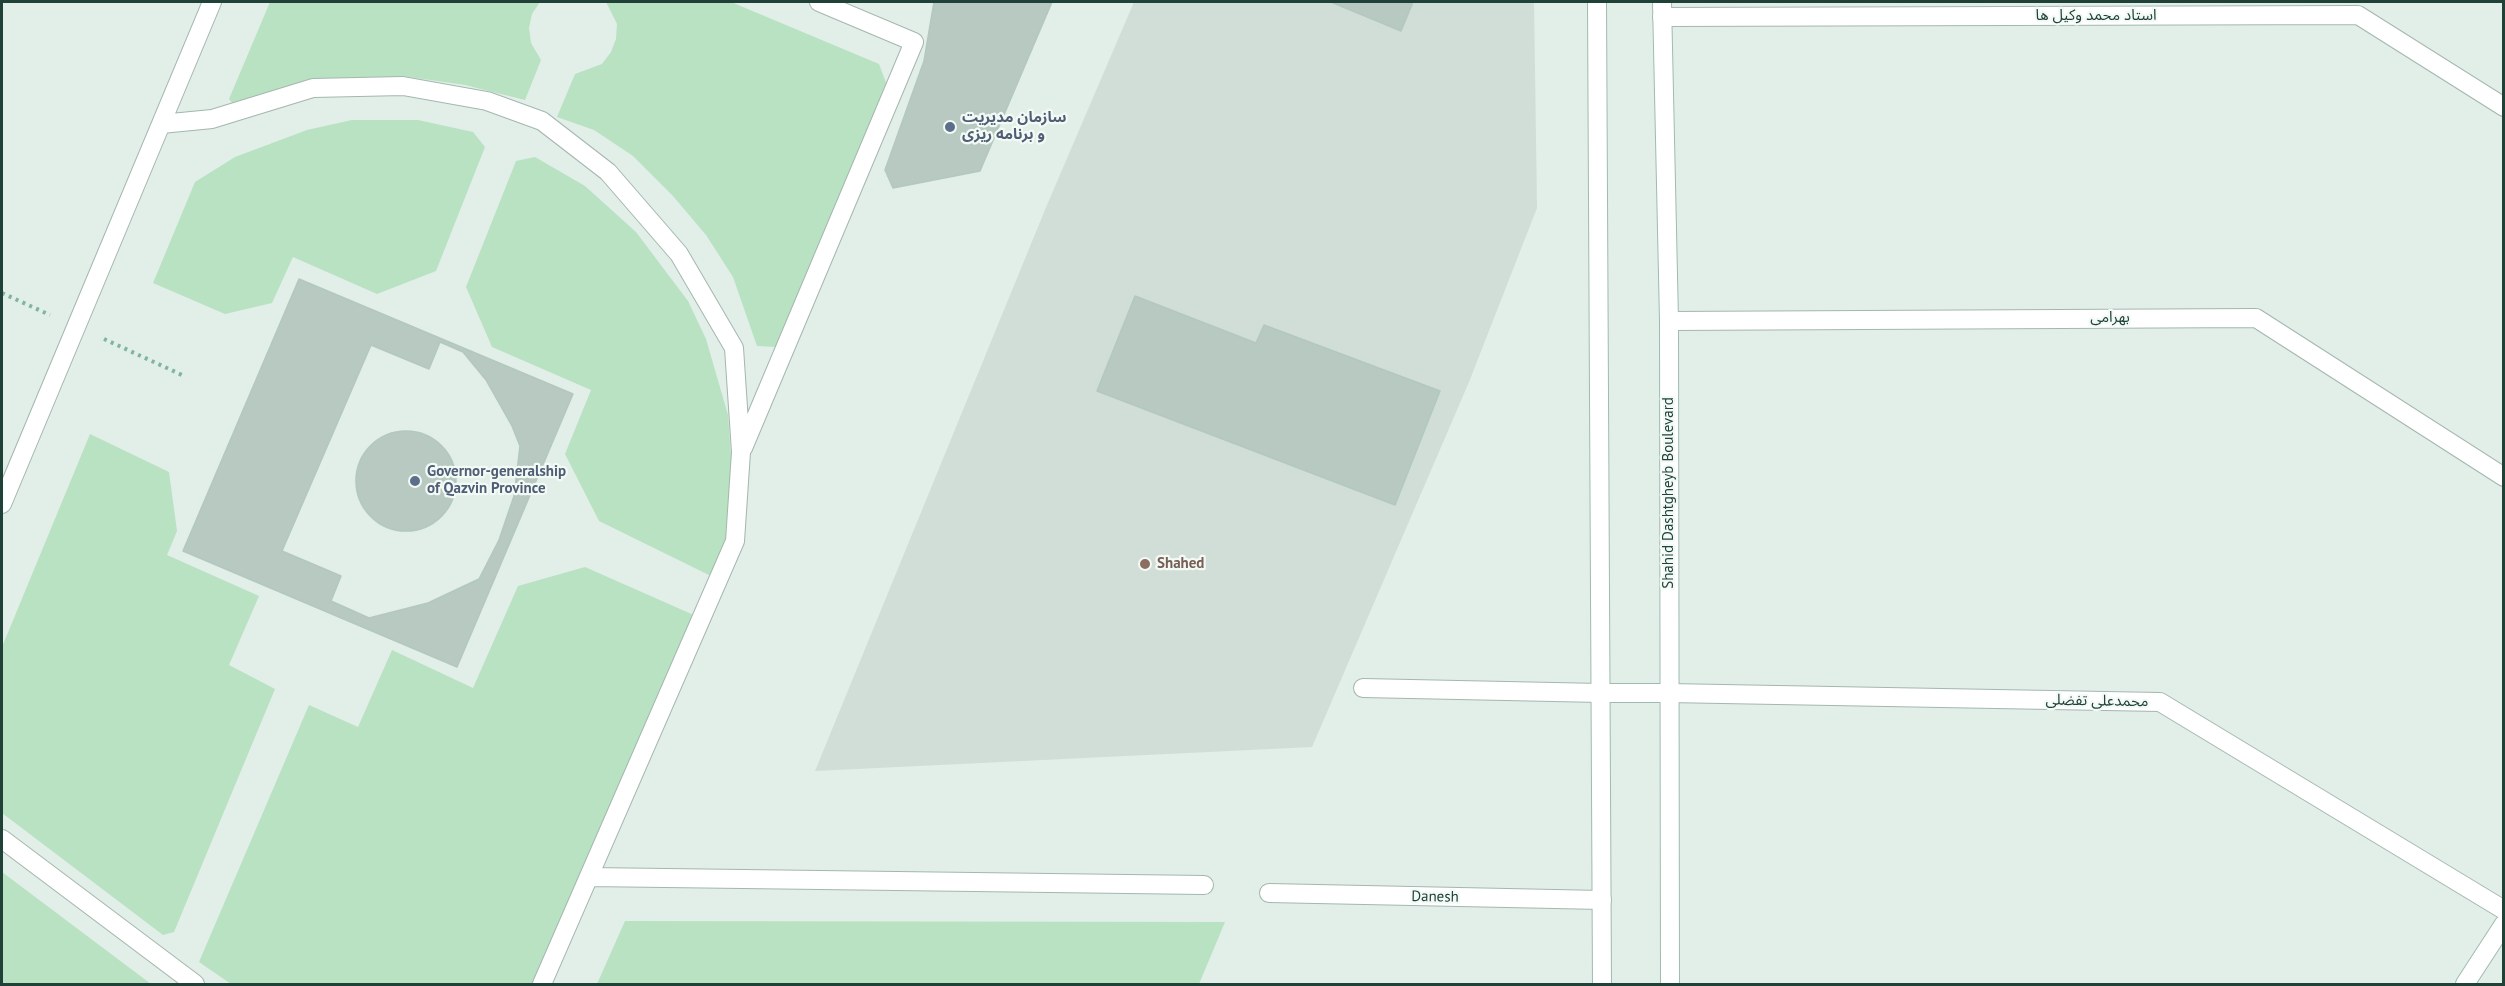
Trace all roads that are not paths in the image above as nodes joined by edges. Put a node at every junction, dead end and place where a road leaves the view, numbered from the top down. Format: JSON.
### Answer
{"nodes":[{"id":1,"x":212,"y":2,"type":"edge"},
{"id":2,"x":819,"y":2,"type":"edge"},
{"id":3,"x":1597,"y":2,"type":"edge"},
{"id":4,"x":1662,"y":9,"type":"edge"},
{"id":5,"x":2504,"y":107,"type":"edge"},
{"id":6,"x":161,"y":124,"type":"junction"},
{"id":7,"x":1669,"y":321,"type":"junction"},
{"id":8,"x":741,"y":452,"type":"junction"},
{"id":9,"x":2504,"y":477,"type":"edge"},
{"id":10,"x":2,"y":504,"type":"edge"},
{"id":11,"x":1363,"y":688,"type":"dead end"},
{"id":12,"x":1601,"y":693,"type":"junction"},
{"id":13,"x":1668,"y":693,"type":"junction"},
{"id":14,"x":2,"y":839,"type":"edge"},
{"id":15,"x":589,"y":877,"type":"junction"},
{"id":16,"x":1204,"y":885,"type":"dead end"},
{"id":17,"x":1269,"y":893,"type":"dead end"},
{"id":18,"x":1602,"y":900,"type":"junction"},
{"id":19,"x":2504,"y":910,"type":"edge"},
{"id":20,"x":2504,"y":924,"type":"edge"},
{"id":21,"x":195,"y":984,"type":"edge"},
{"id":22,"x":542,"y":984,"type":"edge"},
{"id":23,"x":1602,"y":984,"type":"edge"},
{"id":24,"x":1670,"y":984,"type":"edge"},
{"id":25,"x":2465,"y":984,"type":"edge"}],
"edges":[{"from":1,"to":6,"type":"street"},
{"from":2,"to":8,"type":"street"},
{"from":3,"to":12,"type":"street"},
{"from":4,"to":5,"type":"street","name":"استاد محمد وکیل ها"},
{"from":4,"to":7,"type":"street","name":"Shahid Dashtgheyb Boulevard"},
{"from":6,"to":8,"type":"street"},
{"from":6,"to":10,"type":"street"},
{"from":7,"to":9,"type":"street","name":"بهرامی"},
{"from":7,"to":13,"type":"street","name":"Shahid Dashtgheyb Boulevard"},
{"from":8,"to":15,"type":"street"},
{"from":11,"to":12,"type":"street"},
{"from":12,"to":13,"type":"street","name":"محمدعلی تفضلی"},
{"from":12,"to":18,"type":"street"},
{"from":13,"to":19,"type":"street","name":"محمدعلی تفضلی"},
{"from":13,"to":24,"type":"street","name":"Shahid Dashtgheyb Boulevard"},
{"from":14,"to":21,"type":"street"},
{"from":15,"to":16,"type":"street"},
{"from":15,"to":22,"type":"street"},
{"from":17,"to":18,"type":"street","name":"Danesh"},
{"from":18,"to":23,"type":"street"},
{"from":20,"to":25,"type":"street"}]}
